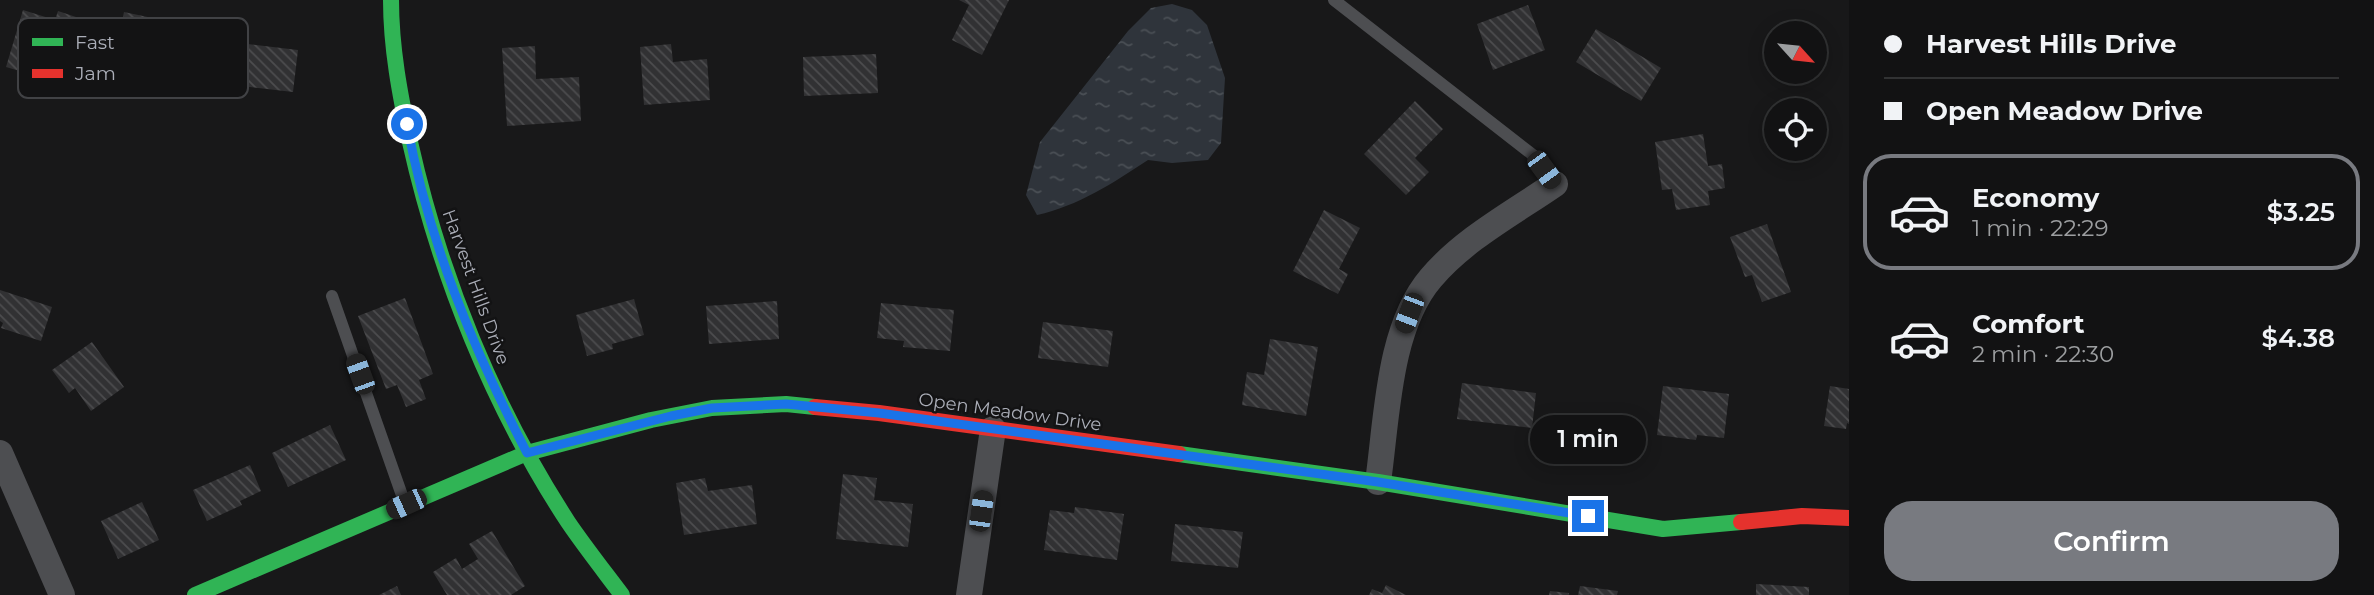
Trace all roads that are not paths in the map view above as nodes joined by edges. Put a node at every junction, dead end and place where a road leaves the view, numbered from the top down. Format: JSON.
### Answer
{"nodes":[{"id":1,"x":391,"y":0,"type":"edge"},
{"id":2,"x":1334,"y":0,"type":"edge"},
{"id":3,"x":1555,"y":184,"type":"joint"},
{"id":4,"x":332,"y":296,"type":"dead end"},
{"id":5,"x":993,"y":429,"type":"junction"},
{"id":6,"x":0,"y":453,"type":"edge"},
{"id":7,"x":527,"y":453,"type":"junction"},
{"id":8,"x":1378,"y":482,"type":"junction"},
{"id":9,"x":406,"y":504,"type":"junction"},
{"id":10,"x":1849,"y":518,"type":"edge"},
{"id":11,"x":62,"y":595,"type":"edge"},
{"id":12,"x":195,"y":595,"type":"edge"},
{"id":13,"x":622,"y":595,"type":"edge"},
{"id":14,"x":969,"y":595,"type":"edge"}],
"edges":[{"from":1,"to":7,"type":"street","name":"Harvest Hills Drive"},
{"from":2,"to":3,"type":"lane"},
{"from":3,"to":8,"type":"street"},
{"from":4,"to":9,"type":"lane"},
{"from":5,"to":7,"type":"street","name":"Open Meadow Drive"},
{"from":5,"to":8,"type":"street","name":"Open Meadow Drive"},
{"from":5,"to":14,"type":"street"},
{"from":6,"to":11,"type":"street"},
{"from":7,"to":9,"type":"street","name":"Open Meadow Drive"},
{"from":7,"to":13,"type":"street","name":"Harvest Hills Drive"},
{"from":8,"to":10,"type":"street","name":"Open Meadow Drive"},
{"from":9,"to":12,"type":"street","name":"Open Meadow Drive"}]}
